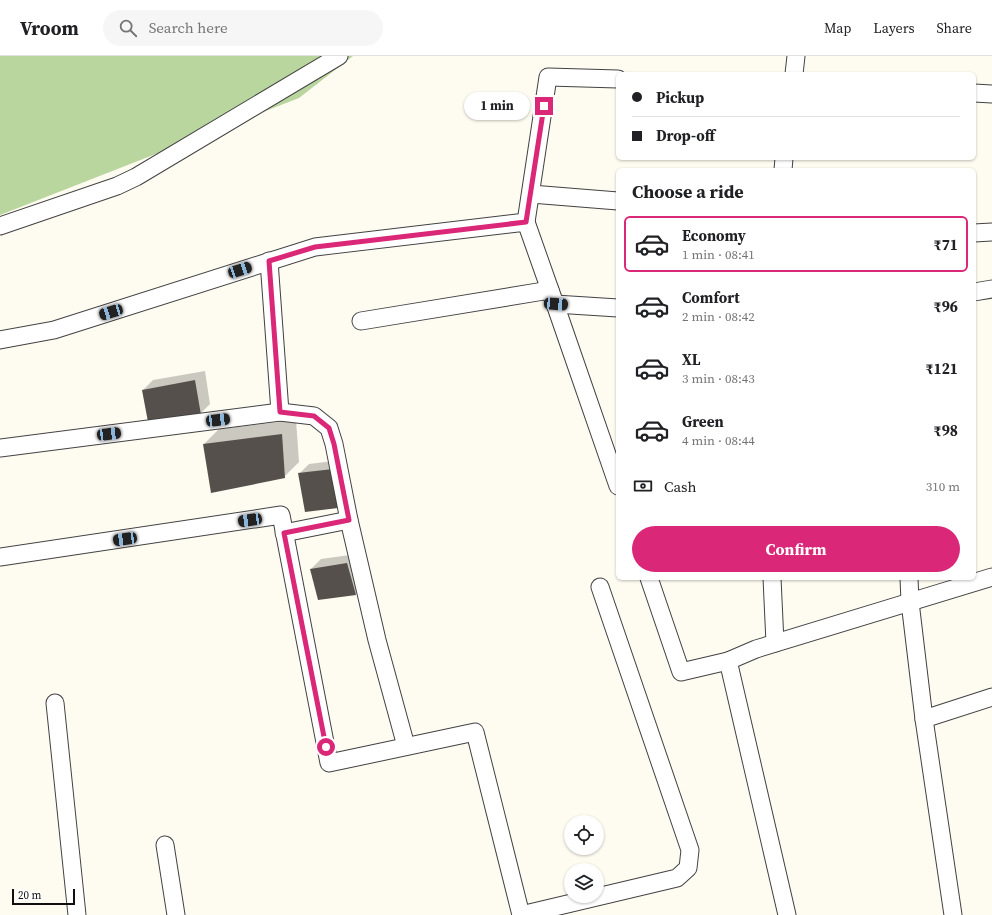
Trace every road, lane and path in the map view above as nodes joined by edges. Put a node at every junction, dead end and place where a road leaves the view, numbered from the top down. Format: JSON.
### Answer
{"nodes":[{"id":1,"x":340,"y":56,"type":"edge"},
{"id":2,"x":796,"y":56,"type":"edge"},
{"id":3,"x":794,"y":72,"type":"edge"},
{"id":4,"x":616,"y":79,"type":"edge"},
{"id":5,"x":976,"y":93,"type":"edge"},
{"id":6,"x":992,"y":94,"type":"edge"},
{"id":7,"x":531,"y":194,"type":"junction"},
{"id":8,"x":616,"y":201,"type":"edge"},
{"id":9,"x":526,"y":222,"type":"junction"},
{"id":10,"x":0,"y":226,"type":"edge"},
{"id":11,"x":992,"y":232,"type":"edge"},
{"id":12,"x":976,"y":233,"type":"edge"},
{"id":13,"x":269,"y":261,"type":"junction"},
{"id":14,"x":992,"y":289,"type":"edge"},
{"id":15,"x":976,"y":292,"type":"edge"},
{"id":16,"x":553,"y":297,"type":"junction"},
{"id":17,"x":616,"y":308,"type":"edge"},
{"id":18,"x":361,"y":320,"type":"dead end"},
{"id":19,"x":0,"y":340,"type":"edge"},
{"id":20,"x":280,"y":412,"type":"junction"},
{"id":21,"x":0,"y":448,"type":"edge"},
{"id":22,"x":616,"y":480,"type":"edge"},
{"id":23,"x":349,"y":520,"type":"junction"},
{"id":24,"x":284,"y":533,"type":"junction"},
{"id":25,"x":0,"y":557,"type":"edge"},
{"id":26,"x":992,"y":577,"type":"edge"},
{"id":27,"x":650,"y":580,"type":"edge"},
{"id":28,"x":772,"y":580,"type":"edge"},
{"id":29,"x":909,"y":580,"type":"edge"},
{"id":30,"x":600,"y":587,"type":"dead end"},
{"id":31,"x":910,"y":602,"type":"junction"},
{"id":32,"x":776,"y":643,"type":"junction"},
{"id":33,"x":728,"y":662,"type":"junction"},
{"id":34,"x":992,"y":697,"type":"edge"},
{"id":35,"x":55,"y":703,"type":"dead end"},
{"id":36,"x":924,"y":719,"type":"junction"},
{"id":37,"x":406,"y":746,"type":"junction"},
{"id":38,"x":165,"y":845,"type":"dead end"},
{"id":39,"x":544,"y":912,"type":"edge"},
{"id":40,"x":77,"y":915,"type":"edge"},
{"id":41,"x":176,"y":915,"type":"edge"},
{"id":42,"x":521,"y":915,"type":"edge"},
{"id":43,"x":787,"y":915,"type":"edge"},
{"id":44,"x":953,"y":915,"type":"edge"}],
"edges":[{"from":1,"to":10,"type":"street"},
{"from":2,"to":3,"type":"street"},
{"from":4,"to":7,"type":"street"},
{"from":5,"to":6,"type":"street"},
{"from":7,"to":8,"type":"street"},
{"from":7,"to":9,"type":"street"},
{"from":9,"to":13,"type":"street"},
{"from":9,"to":16,"type":"street"},
{"from":11,"to":12,"type":"street"},
{"from":13,"to":19,"type":"street"},
{"from":13,"to":20,"type":"street"},
{"from":14,"to":15,"type":"street"},
{"from":16,"to":17,"type":"street"},
{"from":16,"to":18,"type":"street"},
{"from":16,"to":22,"type":"street"},
{"from":20,"to":21,"type":"street"},
{"from":20,"to":23,"type":"street"},
{"from":23,"to":24,"type":"street"},
{"from":23,"to":37,"type":"street"},
{"from":24,"to":25,"type":"street"},
{"from":24,"to":37,"type":"street"},
{"from":26,"to":31,"type":"street"},
{"from":27,"to":33,"type":"street"},
{"from":28,"to":32,"type":"street"},
{"from":29,"to":31,"type":"street"},
{"from":30,"to":39,"type":"street"},
{"from":31,"to":32,"type":"street"},
{"from":31,"to":36,"type":"street"},
{"from":32,"to":33,"type":"street"},
{"from":33,"to":43,"type":"street"},
{"from":34,"to":36,"type":"street"},
{"from":35,"to":40,"type":"street"},
{"from":36,"to":44,"type":"street"},
{"from":37,"to":42,"type":"street"},
{"from":38,"to":41,"type":"street"},
{"from":39,"to":42,"type":"street"}]}
